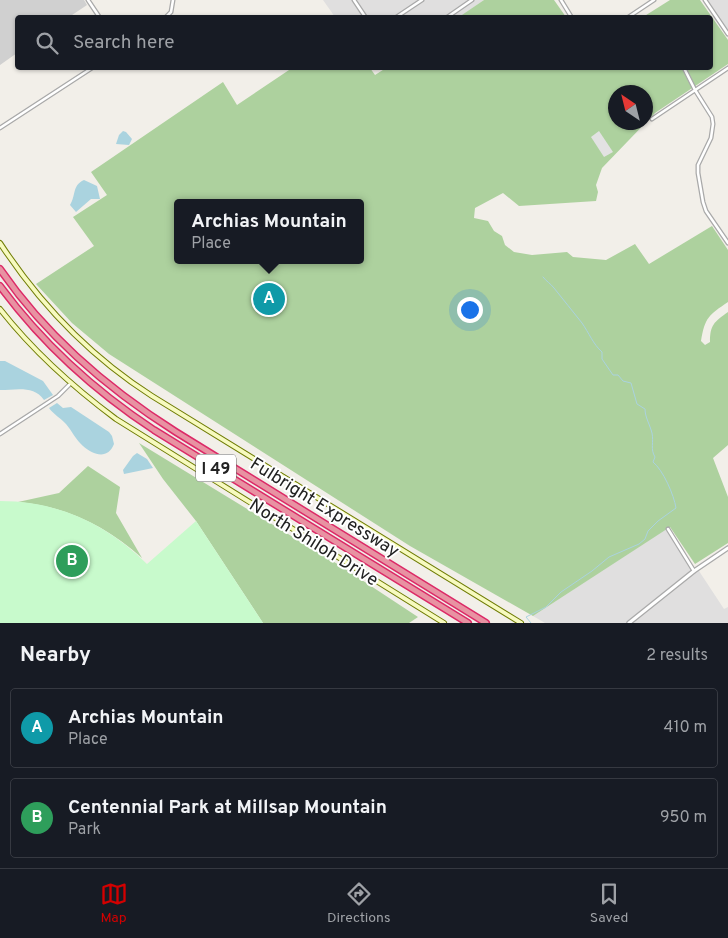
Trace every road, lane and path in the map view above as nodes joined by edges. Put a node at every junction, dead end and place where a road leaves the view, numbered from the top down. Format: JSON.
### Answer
{"nodes":[{"id":1,"x":88,"y":0,"type":"edge"},
{"id":2,"x":173,"y":0,"type":"edge"},
{"id":3,"x":354,"y":0,"type":"edge"},
{"id":4,"x":422,"y":0,"type":"edge"},
{"id":5,"x":472,"y":0,"type":"edge"},
{"id":6,"x":560,"y":0,"type":"edge"},
{"id":7,"x":654,"y":0,"type":"edge"},
{"id":8,"x":705,"y":0,"type":"edge"},
{"id":9,"x":98,"y":15,"type":"edge"},
{"id":10,"x":168,"y":15,"type":"edge"},
{"id":11,"x":364,"y":15,"type":"edge"},
{"id":12,"x":400,"y":15,"type":"edge"},
{"id":13,"x":450,"y":15,"type":"edge"},
{"id":14,"x":570,"y":15,"type":"edge"},
{"id":15,"x":632,"y":15,"type":"edge"},
{"id":16,"x":728,"y":34,"type":"edge"},
{"id":17,"x":728,"y":68,"type":"edge"},
{"id":18,"x":89,"y":70,"type":"edge"},
{"id":19,"x":685,"y":70,"type":"edge"},
{"id":20,"x":695,"y":90,"type":"junction"},
{"id":21,"x":653,"y":119,"type":"edge"},
{"id":22,"x":0,"y":128,"type":"edge"},
{"id":23,"x":0,"y":243,"type":"edge"},
{"id":24,"x":728,"y":243,"type":"edge"},
{"id":25,"x":0,"y":269,"type":"edge"},
{"id":26,"x":0,"y":286,"type":"edge"},
{"id":27,"x":1,"y":312,"type":"edge"},
{"id":28,"x":71,"y":383,"type":"junction"},
{"id":29,"x":0,"y":434,"type":"edge"},
{"id":30,"x":668,"y":529,"type":"dead end"},
{"id":31,"x":728,"y":548,"type":"edge"},
{"id":32,"x":694,"y":571,"type":"junction"},
{"id":33,"x":444,"y":623,"type":"edge"},
{"id":34,"x":466,"y":623,"type":"edge"},
{"id":35,"x":486,"y":623,"type":"edge"},
{"id":36,"x":521,"y":623,"type":"edge"},
{"id":37,"x":629,"y":623,"type":"edge"}],
"edges":[{"from":1,"to":9,"type":"street"},
{"from":2,"to":10,"type":"street"},
{"from":3,"to":11,"type":"street"},
{"from":4,"to":12,"type":"street"},
{"from":5,"to":13,"type":"street"},
{"from":6,"to":14,"type":"street"},
{"from":7,"to":15,"type":"street"},
{"from":8,"to":16,"type":"street"},
{"from":17,"to":20,"type":"street"},
{"from":18,"to":22,"type":"street"},
{"from":19,"to":20,"type":"street"},
{"from":20,"to":21,"type":"street"},
{"from":20,"to":24,"type":"street"},
{"from":23,"to":36,"type":"main road"},
{"from":25,"to":35,"type":"highway","name":"Fulbright Expressway","number":"I 49"},
{"from":26,"to":34,"type":"highway","name":"Fulbright Expressway","number":"I 49"},
{"from":27,"to":28,"type":"main road","name":"North Shiloh Drive"},
{"from":28,"to":29,"type":"street"},
{"from":28,"to":33,"type":"main road","name":"North Shiloh Drive"},
{"from":30,"to":32,"type":"street"},
{"from":31,"to":32,"type":"street"},
{"from":32,"to":37,"type":"street"}]}
